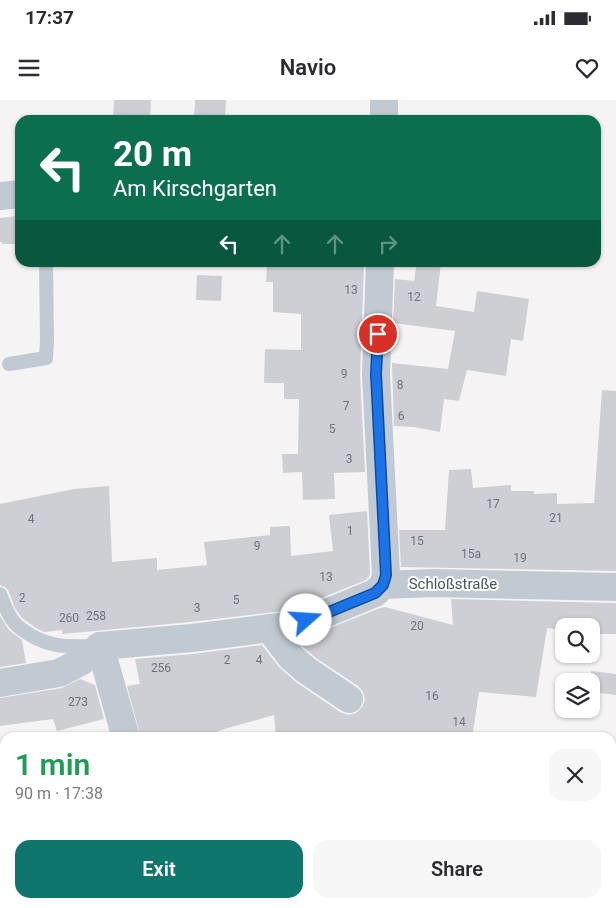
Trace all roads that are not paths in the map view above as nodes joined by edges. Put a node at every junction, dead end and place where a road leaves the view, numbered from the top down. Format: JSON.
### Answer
{"nodes":[{"id":1,"x":384,"y":100,"type":"edge"},
{"id":2,"x":384,"y":115,"type":"edge"},
{"id":3,"x":15,"y":194,"type":"edge"},
{"id":4,"x":0,"y":196,"type":"edge"},
{"id":5,"x":46,"y":267,"type":"edge"},
{"id":6,"x":380,"y":267,"type":"edge"},
{"id":7,"x":9,"y":364,"type":"dead end"},
{"id":8,"x":383,"y":585,"type":"junction"},
{"id":9,"x":616,"y":587,"type":"edge"},
{"id":10,"x":0,"y":594,"type":"edge"},
{"id":11,"x":269,"y":628,"type":"junction"},
{"id":12,"x":100,"y":646,"type":"junction"},
{"id":13,"x":0,"y":682,"type":"edge"},
{"id":14,"x":349,"y":699,"type":"dead end"},
{"id":15,"x":124,"y":732,"type":"edge"}],
"edges":[{"from":1,"to":2,"type":"street"},
{"from":3,"to":4,"type":"street"},
{"from":5,"to":7,"type":"lane"},
{"from":6,"to":8,"type":"street"},
{"from":8,"to":9,"type":"street","name":"Schloßstraße"},
{"from":8,"to":11,"type":"street","name":"Schloßstraße"},
{"from":10,"to":12,"type":"lane"},
{"from":11,"to":12,"type":"street","name":"Schloßstraße"},
{"from":11,"to":14,"type":"street"},
{"from":12,"to":13,"type":"street"},
{"from":12,"to":15,"type":"street"}]}
